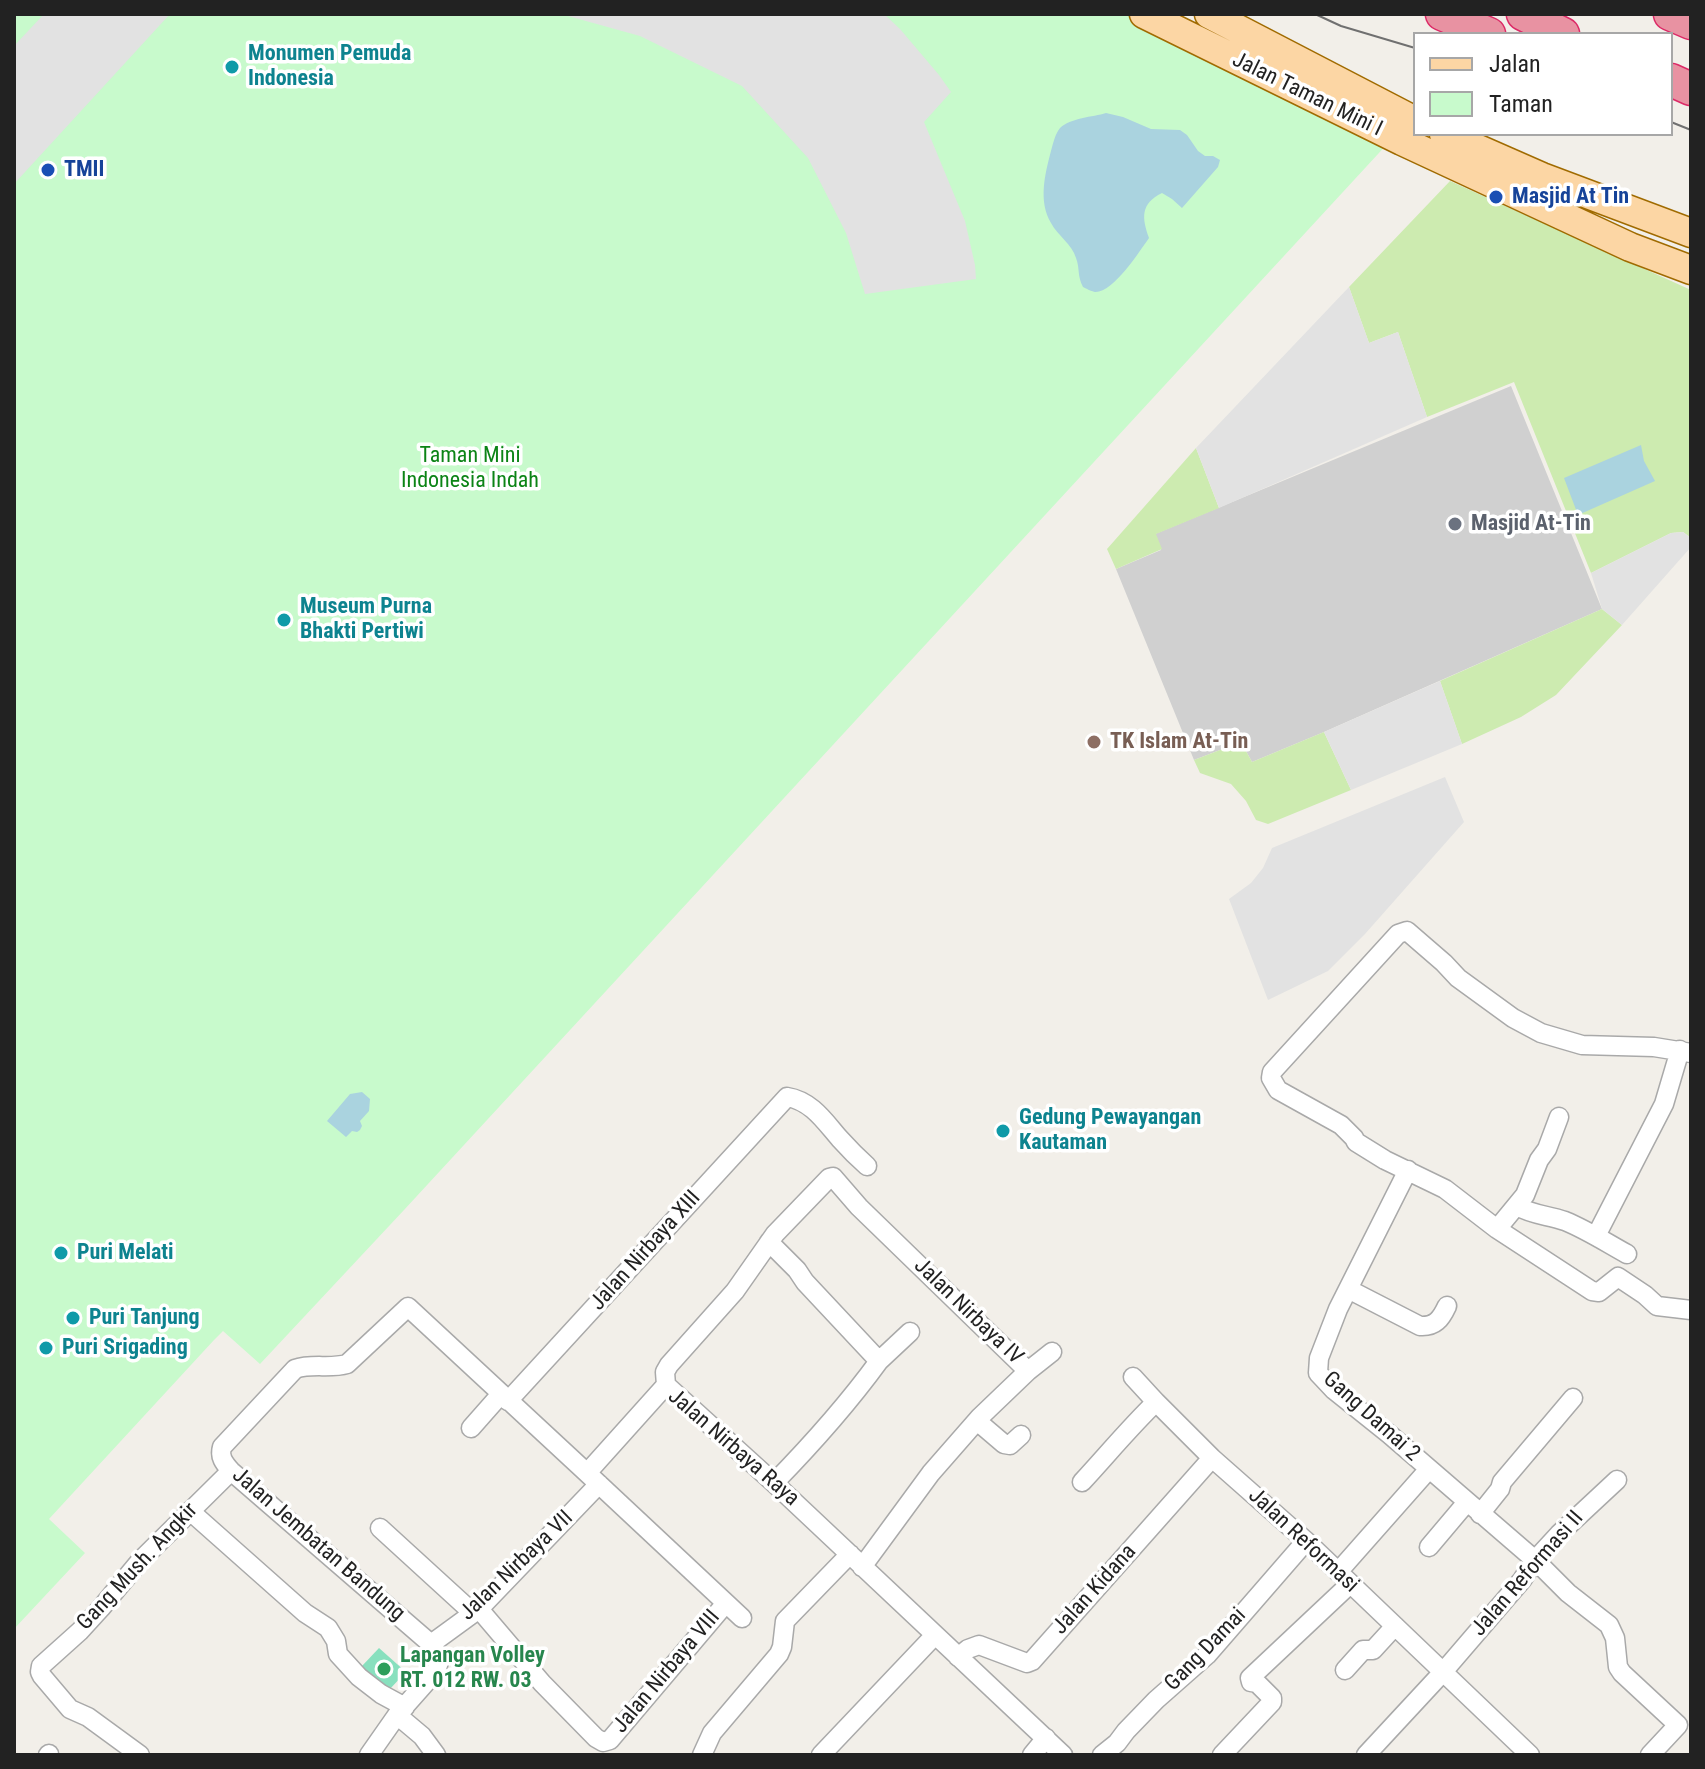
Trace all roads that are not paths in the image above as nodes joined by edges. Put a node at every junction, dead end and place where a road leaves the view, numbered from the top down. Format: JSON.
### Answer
{"nodes":[{"id":1,"x":1144,"y":14,"type":"edge"},
{"id":2,"x":1209,"y":14,"type":"edge"},
{"id":3,"x":1442,"y":14,"type":"edge"},
{"id":4,"x":1523,"y":14,"type":"edge"},
{"id":5,"x":1670,"y":14,"type":"edge"},
{"id":6,"x":1691,"y":23,"type":"edge"},
{"id":7,"x":1484,"y":32,"type":"edge"},
{"id":8,"x":1559,"y":32,"type":"edge"},
{"id":9,"x":1413,"y":120,"type":"edge"},
{"id":10,"x":1449,"y":136,"type":"edge"},
{"id":11,"x":1691,"y":233,"type":"edge"},
{"id":12,"x":1691,"y":270,"type":"edge"},
{"id":13,"x":1685,"y":1051,"type":"edge"},
{"id":14,"x":1559,"y":1117,"type":"dead end"},
{"id":15,"x":867,"y":1166,"type":"dead end"},
{"id":16,"x":1408,"y":1170,"type":"junction"},
{"id":17,"x":1517,"y":1206,"type":"junction"},
{"id":18,"x":1497,"y":1229,"type":"junction"},
{"id":19,"x":1596,"y":1236,"type":"junction"},
{"id":20,"x":769,"y":1242,"type":"junction"},
{"id":21,"x":1627,"y":1254,"type":"dead end"},
{"id":22,"x":1348,"y":1289,"type":"junction"},
{"id":23,"x":1447,"y":1306,"type":"dead end"},
{"id":24,"x":1691,"y":1310,"type":"edge"},
{"id":25,"x":910,"y":1332,"type":"dead end"},
{"id":26,"x":1052,"y":1352,"type":"dead end"},
{"id":27,"x":879,"y":1361,"type":"junction"},
{"id":28,"x":1028,"y":1371,"type":"junction"},
{"id":29,"x":1133,"y":1377,"type":"dead end"},
{"id":30,"x":666,"y":1385,"type":"junction"},
{"id":31,"x":505,"y":1398,"type":"junction"},
{"id":32,"x":1573,"y":1398,"type":"dead end"},
{"id":33,"x":1156,"y":1402,"type":"junction"},
{"id":34,"x":977,"y":1421,"type":"junction"},
{"id":35,"x":471,"y":1428,"type":"dead end"},
{"id":36,"x":1021,"y":1435,"type":"dead end"},
{"id":37,"x":1212,"y":1458,"type":"junction"},
{"id":38,"x":1429,"y":1469,"type":"junction"},
{"id":39,"x":231,"y":1471,"type":"junction"},
{"id":40,"x":593,"y":1478,"type":"junction"},
{"id":41,"x":1617,"y":1480,"type":"dead end"},
{"id":42,"x":1082,"y":1482,"type":"dead end"},
{"id":43,"x":774,"y":1483,"type":"junction"},
{"id":44,"x":1474,"y":1508,"type":"junction"},
{"id":45,"x":190,"y":1511,"type":"junction"},
{"id":46,"x":380,"y":1528,"type":"dead end"},
{"id":47,"x":1306,"y":1541,"type":"junction"},
{"id":48,"x":1429,"y":1547,"type":"dead end"},
{"id":49,"x":856,"y":1560,"type":"junction"},
{"id":50,"x":1535,"y":1560,"type":"junction"},
{"id":51,"x":1344,"y":1578,"type":"junction"},
{"id":52,"x":726,"y":1603,"type":"junction"},
{"id":53,"x":476,"y":1611,"type":"junction"},
{"id":54,"x":742,"y":1618,"type":"dead end"},
{"id":55,"x":1395,"y":1626,"type":"junction"},
{"id":56,"x":935,"y":1635,"type":"junction"},
{"id":57,"x":431,"y":1644,"type":"junction"},
{"id":58,"x":958,"y":1657,"type":"junction"},
{"id":59,"x":1345,"y":1670,"type":"dead end"},
{"id":60,"x":1443,"y":1672,"type":"junction"},
{"id":61,"x":401,"y":1711,"type":"junction"},
{"id":62,"x":1685,"y":1723,"type":"edge"},
{"id":63,"x":1046,"y":1738,"type":"junction"},
{"id":64,"x":140,"y":1755,"type":"edge"},
{"id":65,"x":369,"y":1755,"type":"edge"},
{"id":66,"x":436,"y":1755,"type":"edge"},
{"id":67,"x":702,"y":1755,"type":"edge"},
{"id":68,"x":821,"y":1755,"type":"edge"},
{"id":69,"x":1032,"y":1755,"type":"edge"},
{"id":70,"x":1063,"y":1755,"type":"edge"},
{"id":71,"x":1102,"y":1755,"type":"edge"},
{"id":72,"x":1222,"y":1755,"type":"edge"},
{"id":73,"x":1366,"y":1755,"type":"edge"},
{"id":74,"x":1530,"y":1755,"type":"edge"},
{"id":75,"x":1650,"y":1755,"type":"edge"}],
"edges":[{"from":1,"to":12,"type":"main road","name":"Jalan Taman Mini I"},
{"from":2,"to":9,"type":"main road","name":"Jalan Taman Mini I"},
{"from":3,"to":7,"type":"highway"},
{"from":4,"to":8,"type":"highway"},
{"from":5,"to":6,"type":"highway"},
{"from":10,"to":11,"type":"main road"},
{"from":13,"to":16,"type":"street"},
{"from":13,"to":19,"type":"street"},
{"from":14,"to":17,"type":"street"},
{"from":15,"to":31,"type":"street","name":"Jalan Nirbaya XIII"},
{"from":16,"to":18,"type":"street"},
{"from":16,"to":22,"type":"street","name":"Gang Damai 2"},
{"from":17,"to":18,"type":"street"},
{"from":17,"to":19,"type":"street"},
{"from":18,"to":24,"type":"street"},
{"from":19,"to":21,"type":"street"},
{"from":20,"to":27,"type":"street"},
{"from":20,"to":28,"type":"street","name":"Jalan Nirbaya IV"},
{"from":20,"to":30,"type":"street"},
{"from":22,"to":23,"type":"street"},
{"from":22,"to":38,"type":"street","name":"Gang Damai 2"},
{"from":25,"to":27,"type":"street"},
{"from":26,"to":28,"type":"street"},
{"from":27,"to":43,"type":"street"},
{"from":28,"to":34,"type":"street","name":"Jalan Nirbaya IV"},
{"from":29,"to":33,"type":"street","name":"Jalan Reformasi"},
{"from":30,"to":40,"type":"street","name":"Jalan Nirbaya Raya"},
{"from":30,"to":43,"type":"street","name":"Jalan Nirbaya Raya"},
{"from":31,"to":35,"type":"street","name":"Jalan Nirbaya XIII"},
{"from":31,"to":39,"type":"street","name":"Jalan Jembatan Bandung"},
{"from":31,"to":40,"type":"street"},
{"from":32,"to":44,"type":"street"},
{"from":33,"to":37,"type":"street","name":"Jalan Reformasi"},
{"from":33,"to":42,"type":"street"},
{"from":34,"to":36,"type":"street"},
{"from":34,"to":49,"type":"street","name":"Jalan Nirbaya IV"},
{"from":37,"to":47,"type":"street","name":"Jalan Reformasi"},
{"from":37,"to":58,"type":"street","name":"Jalan Kidana"},
{"from":38,"to":44,"type":"street","name":"Gang Damai 2"},
{"from":38,"to":51,"type":"street"},
{"from":39,"to":45,"type":"street","name":"Gang Mush. Angkir"},
{"from":39,"to":57,"type":"street","name":"Jalan Jembatan Bandung"},
{"from":40,"to":52,"type":"street","name":"Jalan Nirbaya VIII"},
{"from":40,"to":53,"type":"street","name":"Jalan Nirbaya VII"},
{"from":41,"to":50,"type":"street","name":"Jalan Reformasi II"},
{"from":43,"to":49,"type":"street","name":"Jalan Nirbaya Raya"},
{"from":44,"to":48,"type":"street"},
{"from":44,"to":50,"type":"street","name":"Gang Damai 2"},
{"from":45,"to":61,"type":"street"},
{"from":45,"to":64,"type":"street","name":"Gang Mush. Angkir"},
{"from":46,"to":53,"type":"street"},
{"from":47,"to":51,"type":"street","name":"Jalan Reformasi"},
{"from":47,"to":71,"type":"street","name":"Gang Damai"},
{"from":49,"to":56,"type":"street","name":"Jalan Nirbaya Raya"},
{"from":49,"to":67,"type":"street","name":"Jalan Nirbaya IV"},
{"from":50,"to":60,"type":"street","name":"Jalan Reformasi II"},
{"from":50,"to":62,"type":"street","name":"Gang Damai 2"},
{"from":51,"to":55,"type":"street","name":"Jalan Reformasi"},
{"from":51,"to":72,"type":"street"},
{"from":52,"to":53,"type":"street","name":"Jalan Nirbaya VIII"},
{"from":52,"to":54,"type":"street"},
{"from":53,"to":57,"type":"street","name":"Jalan Nirbaya VII"},
{"from":55,"to":59,"type":"street"},
{"from":55,"to":60,"type":"street","name":"Jalan Reformasi"},
{"from":56,"to":58,"type":"street","name":"Jalan Nirbaya Raya"},
{"from":56,"to":68,"type":"street"},
{"from":57,"to":61,"type":"street"},
{"from":58,"to":63,"type":"street","name":"Jalan Nirbaya Raya"},
{"from":60,"to":73,"type":"street","name":"Jalan Reformasi II"},
{"from":60,"to":74,"type":"street","name":"Jalan Reformasi"},
{"from":61,"to":65,"type":"street"},
{"from":61,"to":66,"type":"street"},
{"from":62,"to":75,"type":"street"},
{"from":63,"to":69,"type":"street"},
{"from":63,"to":70,"type":"street","name":"Jalan Nirbaya Raya"}]}
